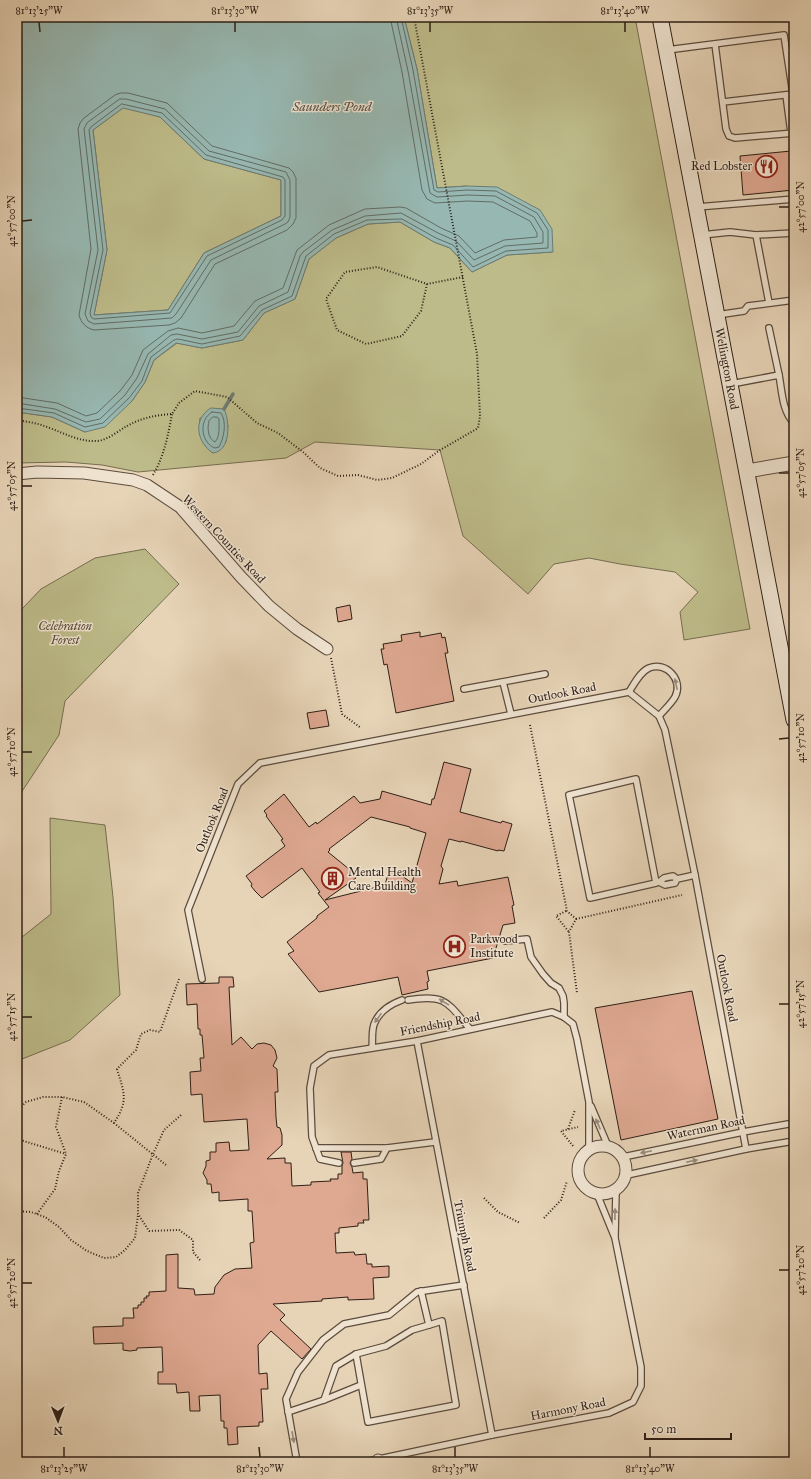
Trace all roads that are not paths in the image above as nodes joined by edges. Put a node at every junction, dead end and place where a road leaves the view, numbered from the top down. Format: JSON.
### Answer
{"nodes":[{"id":1,"x":660,"y":17,"type":"edge"},
{"id":2,"x":714,"y":44,"type":"junction"},
{"id":3,"x":666,"y":50,"type":"junction"},
{"id":4,"x":786,"y":95,"type":"junction"},
{"id":5,"x":723,"y":102,"type":"junction"},
{"id":6,"x":792,"y":133,"type":"edge"},
{"id":7,"x":794,"y":199,"type":"edge"},
{"id":8,"x":696,"y":207,"type":"junction"},
{"id":9,"x":794,"y":232,"type":"edge"},
{"id":10,"x":702,"y":235,"type":"junction"},
{"id":11,"x":756,"y":235,"type":"junction"},
{"id":12,"x":794,"y":300,"type":"edge"},
{"id":13,"x":769,"y":303,"type":"junction"},
{"id":14,"x":717,"y":315,"type":"junction"},
{"id":15,"x":770,"y":328,"type":"dead end"},
{"id":16,"x":779,"y":375,"type":"junction"},
{"id":17,"x":730,"y":384,"type":"junction"},
{"id":18,"x":794,"y":423,"type":"edge"},
{"id":19,"x":794,"y":463,"type":"edge"},
{"id":20,"x":747,"y":471,"type":"junction"},
{"id":21,"x":17,"y":474,"type":"edge"},
{"id":22,"x":329,"y":653,"type":"road end"},
{"id":23,"x":545,"y":674,"type":"dead end"},
{"id":24,"x":503,"y":682,"type":"junction"},
{"id":25,"x":791,"y":686,"type":"edge"},
{"id":26,"x":464,"y":689,"type":"dead end"},
{"id":27,"x":629,"y":692,"type":"junction"},
{"id":28,"x":511,"y":714,"type":"junction"},
{"id":29,"x":659,"y":716,"type":"junction"},
{"id":30,"x":794,"y":720,"type":"edge"},
{"id":31,"x":695,"y":875,"type":"junction"},
{"id":32,"x":658,"y":883,"type":"junction"},
{"id":33,"x":505,"y":941,"type":"dead end"},
{"id":34,"x":202,"y":979,"type":"dead end"},
{"id":35,"x":564,"y":1017,"type":"junction"},
{"id":36,"x":470,"y":1029,"type":"junction"},
{"id":37,"x":417,"y":1040,"type":"junction"},
{"id":38,"x":372,"y":1048,"type":"junction"},
{"id":39,"x":589,"y":1102,"type":"junction"},
{"id":40,"x":794,"y":1123,"type":"edge"},
{"id":41,"x":743,"y":1132,"type":"junction"},
{"id":42,"x":794,"y":1141,"type":"edge"},
{"id":43,"x":436,"y":1142,"type":"junction"},
{"id":44,"x":608,"y":1146,"type":"junction"},
{"id":45,"x":316,"y":1148,"type":"junction"},
{"id":46,"x":387,"y":1148,"type":"junction"},
{"id":47,"x":589,"y":1149,"type":"junction"},
{"id":48,"x":746,"y":1149,"type":"junction"},
{"id":49,"x":623,"y":1157,"type":"junction"},
{"id":50,"x":339,"y":1163,"type":"dead end"},
{"id":51,"x":354,"y":1163,"type":"dead end"},
{"id":52,"x":627,"y":1175,"type":"junction"},
{"id":53,"x":616,"y":1191,"type":"junction"},
{"id":54,"x":597,"y":1194,"type":"junction"},
{"id":55,"x":615,"y":1238,"type":"junction"},
{"id":56,"x":464,"y":1286,"type":"junction"},
{"id":57,"x":421,"y":1291,"type":"junction"},
{"id":58,"x":429,"y":1325,"type":"junction"},
{"id":59,"x":356,"y":1354,"type":"junction"},
{"id":60,"x":361,"y":1385,"type":"junction"},
{"id":61,"x":324,"y":1400,"type":"junction"},
{"id":62,"x":288,"y":1412,"type":"junction"},
{"id":63,"x":492,"y":1435,"type":"junction"},
{"id":64,"x":378,"y":1461,"type":"edge"},
{"id":65,"x":297,"y":1462,"type":"edge"},
{"id":66,"x":365,"y":1462,"type":"edge"}],
"edges":[{"from":1,"to":3,"type":"main road","name":"Wellington Road"},
{"from":2,"to":3,"type":"lane"},
{"from":2,"to":4,"type":"lane"},
{"from":2,"to":5,"type":"lane"},
{"from":3,"to":8,"type":"main road","name":"Wellington Road"},
{"from":4,"to":5,"type":"lane"},
{"from":4,"to":6,"type":"lane"},
{"from":5,"to":6,"type":"lane"},
{"from":7,"to":8,"type":"lane"},
{"from":8,"to":10,"type":"main road","name":"Wellington Road"},
{"from":9,"to":11,"type":"lane"},
{"from":10,"to":11,"type":"lane"},
{"from":10,"to":14,"type":"main road","name":"Wellington Road"},
{"from":11,"to":13,"type":"lane"},
{"from":12,"to":13,"type":"lane"},
{"from":13,"to":14,"type":"lane"},
{"from":14,"to":17,"type":"main road","name":"Wellington Road"},
{"from":15,"to":16,"type":"lane"},
{"from":16,"to":17,"type":"lane"},
{"from":16,"to":18,"type":"lane"},
{"from":17,"to":20,"type":"main road","name":"Wellington Road"},
{"from":19,"to":20,"type":"street"},
{"from":20,"to":25,"type":"main road","name":"Wellington Road"},
{"from":21,"to":22,"type":"street","name":"Western Counties Road"},
{"from":23,"to":24,"type":"lane"},
{"from":24,"to":26,"type":"lane"},
{"from":24,"to":28,"type":"lane"},
{"from":25,"to":30,"type":"main road","name":"Wellington Road"},
{"from":27,"to":28,"type":"lane","name":"Outlook Road"},
{"from":27,"to":29,"type":"lane"},
{"from":29,"to":27,"type":"lane","one_way":true},
{"from":28,"to":34,"type":"lane","name":"Outlook Road"},
{"from":29,"to":31,"type":"lane","name":"Outlook Road"},
{"from":31,"to":32,"type":"lane"},
{"from":31,"to":41,"type":"lane","name":"Outlook Road"},
{"from":32,"to":32,"type":"lane"},
{"from":33,"to":35,"type":"lane"},
{"from":35,"to":36,"type":"lane","name":"Friendship Road"},
{"from":35,"to":39,"type":"lane"},
{"from":36,"to":37,"type":"lane","name":"Friendship Road"},
{"from":36,"to":38,"type":"lane","one_way":true},
{"from":37,"to":38,"type":"lane","name":"Friendship Road"},
{"from":37,"to":43,"type":"lane","name":"Triumph Road"},
{"from":38,"to":45,"type":"lane","name":"Friendship Road"},
{"from":44,"to":39,"type":"lane","one_way":true},
{"from":39,"to":47,"type":"lane"},
{"from":40,"to":41,"type":"lane","name":"Waterman Road"},
{"from":41,"to":48,"type":"lane","name":"Outlook Road"},
{"from":41,"to":49,"type":"lane","name":"Waterman Road","one_way":true},
{"from":42,"to":48,"type":"lane"},
{"from":43,"to":46,"type":"lane"},
{"from":43,"to":56,"type":"lane","name":"Triumph Road"},
{"from":44,"to":47,"type":"street"},
{"from":44,"to":49,"type":"street"},
{"from":45,"to":46,"type":"lane"},
{"from":45,"to":50,"type":"lane"},
{"from":46,"to":51,"type":"lane"},
{"from":47,"to":54,"type":"street"},
{"from":52,"to":48,"type":"lane","one_way":true},
{"from":49,"to":52,"type":"street"},
{"from":52,"to":53,"type":"street"},
{"from":53,"to":54,"type":"street"},
{"from":55,"to":53,"type":"lane","name":"Harmony Road","one_way":true},
{"from":54,"to":55,"type":"lane","name":"Harmony Road"},
{"from":55,"to":63,"type":"lane","name":"Harmony Road"},
{"from":56,"to":57,"type":"lane"},
{"from":56,"to":63,"type":"lane","name":"Triumph Road"},
{"from":57,"to":58,"type":"lane"},
{"from":57,"to":62,"type":"lane"},
{"from":58,"to":59,"type":"lane"},
{"from":58,"to":60,"type":"lane"},
{"from":59,"to":60,"type":"lane"},
{"from":59,"to":61,"type":"lane"},
{"from":60,"to":61,"type":"lane"},
{"from":61,"to":62,"type":"lane"},
{"from":62,"to":65,"type":"lane","one_way":true},
{"from":63,"to":64,"type":"lane","name":"Harmony Road"},
{"from":64,"to":66,"type":"lane","name":"Harmony Road"}]}
